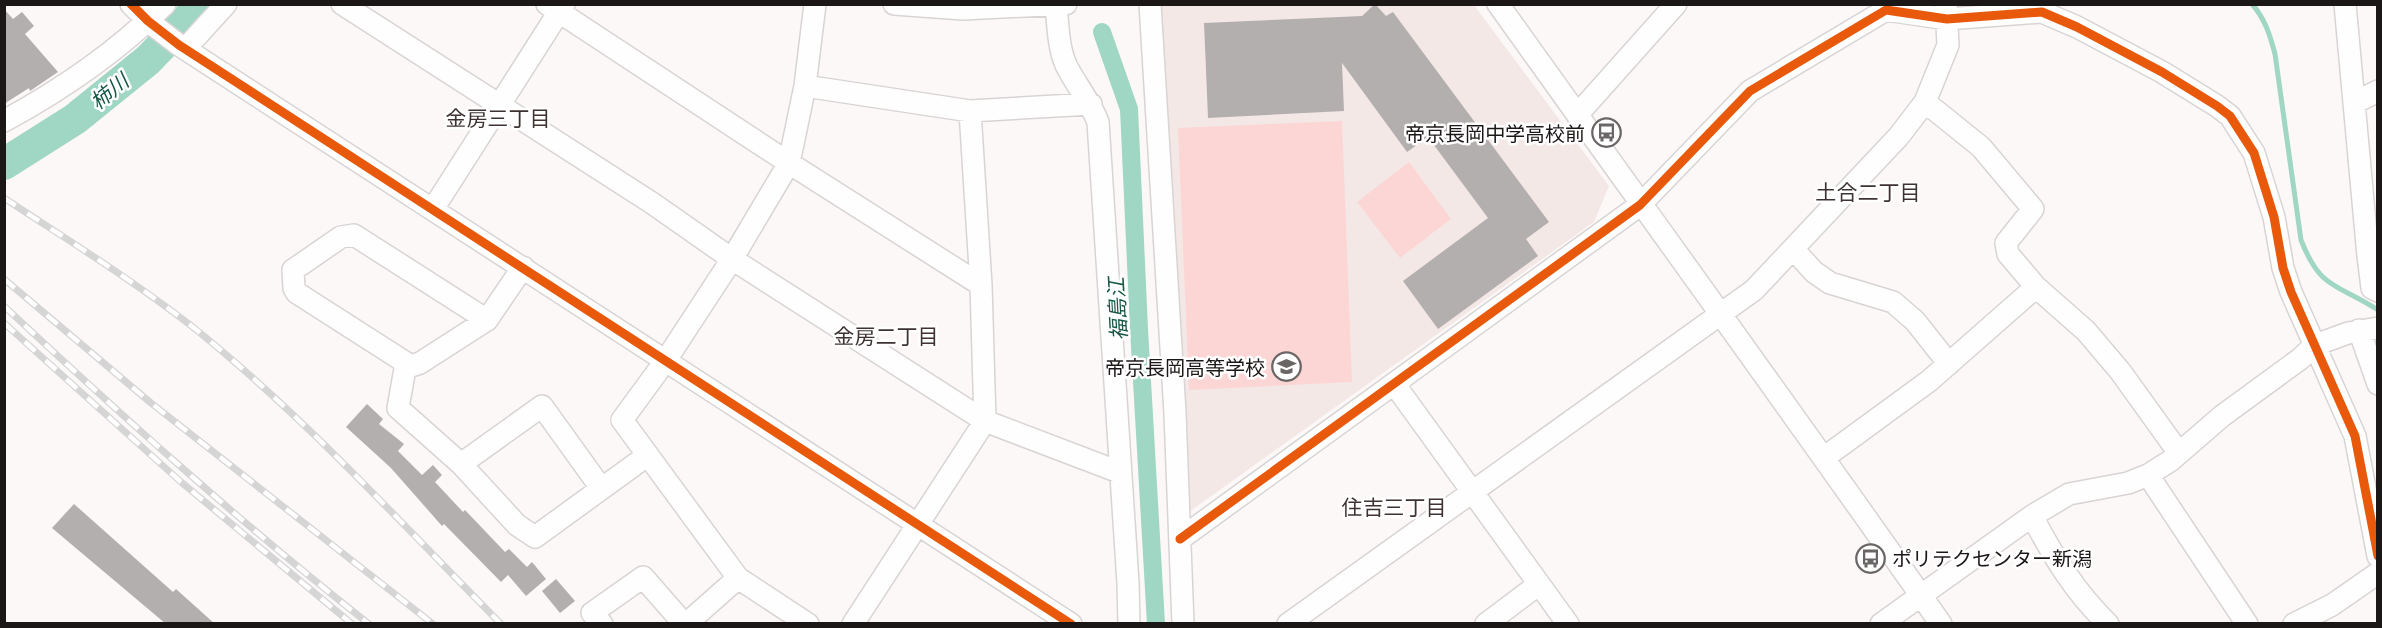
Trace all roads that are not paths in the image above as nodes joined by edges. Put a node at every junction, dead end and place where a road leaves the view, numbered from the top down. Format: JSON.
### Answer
{"nodes":[{"id":1,"x":131,"y":4,"type":"edge"},
{"id":2,"x":165,"y":4,"type":"edge"},
{"id":3,"x":226,"y":4,"type":"edge"},
{"id":4,"x":342,"y":4,"type":"edge"},
{"id":5,"x":815,"y":4,"type":"edge"},
{"id":6,"x":894,"y":4,"type":"edge"},
{"id":7,"x":1066,"y":4,"type":"edge"},
{"id":8,"x":1150,"y":4,"type":"edge"},
{"id":9,"x":1498,"y":4,"type":"edge"},
{"id":10,"x":1677,"y":4,"type":"edge"},
{"id":11,"x":2345,"y":4,"type":"edge"},
{"id":12,"x":1056,"y":5,"type":"edge"},
{"id":13,"x":557,"y":7,"type":"edge"},
{"id":14,"x":1880,"y":8,"type":"edge"},
{"id":15,"x":1946,"y":12,"type":"edge"},
{"id":16,"x":153,"y":25,"type":"junction"},
{"id":17,"x":182,"y":47,"type":"junction"},
{"id":18,"x":805,"y":86,"type":"junction"},
{"id":19,"x":2378,"y":91,"type":"edge"},
{"id":20,"x":1925,"y":102,"type":"junction"},
{"id":21,"x":1091,"y":104,"type":"junction"},
{"id":22,"x":2354,"y":104,"type":"junction"},
{"id":23,"x":500,"y":106,"type":"junction"},
{"id":24,"x":970,"y":111,"type":"junction"},
{"id":25,"x":1577,"y":115,"type":"junction"},
{"id":26,"x":4,"y":121,"type":"edge"},
{"id":27,"x":789,"y":163,"type":"junction"},
{"id":28,"x":1640,"y":205,"type":"junction"},
{"id":29,"x":433,"y":209,"type":"junction"},
{"id":30,"x":2373,"y":244,"type":"edge"},
{"id":31,"x":1794,"y":250,"type":"junction"},
{"id":32,"x":732,"y":258,"type":"junction"},
{"id":33,"x":523,"y":267,"type":"junction"},
{"id":34,"x":981,"y":285,"type":"junction"},
{"id":35,"x":2036,"y":287,"type":"junction"},
{"id":36,"x":2378,"y":291,"type":"edge"},
{"id":37,"x":1721,"y":314,"type":"junction"},
{"id":38,"x":486,"y":320,"type":"junction"},
{"id":39,"x":2369,"y":329,"type":"edge"},
{"id":40,"x":2315,"y":345,"type":"junction"},
{"id":41,"x":666,"y":360,"type":"junction"},
{"id":42,"x":406,"y":363,"type":"junction"},
{"id":43,"x":1949,"y":364,"type":"junction"},
{"id":44,"x":2378,"y":384,"type":"edge"},
{"id":45,"x":1395,"y":385,"type":"junction"},
{"id":46,"x":986,"y":421,"type":"junction"},
{"id":47,"x":2179,"y":453,"type":"junction"},
{"id":48,"x":648,"y":454,"type":"junction"},
{"id":49,"x":1825,"y":458,"type":"junction"},
{"id":50,"x":461,"y":464,"type":"junction"},
{"id":51,"x":1119,"y":472,"type":"junction"},
{"id":52,"x":2148,"y":475,"type":"junction"},
{"id":53,"x":601,"y":488,"type":"junction"},
{"id":54,"x":1474,"y":492,"type":"junction"},
{"id":55,"x":2032,"y":516,"type":"junction"},
{"id":56,"x":918,"y":526,"type":"junction"},
{"id":57,"x":1180,"y":539,"type":"junction"},
{"id":58,"x":2378,"y":556,"type":"edge"},
{"id":59,"x":2378,"y":573,"type":"edge"},
{"id":60,"x":738,"y":578,"type":"junction"},
{"id":61,"x":1539,"y":584,"type":"junction"},
{"id":62,"x":1921,"y":594,"type":"junction"},
{"id":63,"x":603,"y":624,"type":"edge"},
{"id":64,"x":685,"y":624,"type":"edge"},
{"id":65,"x":808,"y":624,"type":"edge"},
{"id":66,"x":853,"y":624,"type":"edge"},
{"id":67,"x":1071,"y":624,"type":"edge"},
{"id":68,"x":1129,"y":624,"type":"edge"},
{"id":69,"x":1183,"y":624,"type":"edge"},
{"id":70,"x":1288,"y":624,"type":"edge"},
{"id":71,"x":1486,"y":624,"type":"edge"},
{"id":72,"x":1568,"y":624,"type":"edge"},
{"id":73,"x":1881,"y":624,"type":"edge"},
{"id":74,"x":1941,"y":624,"type":"edge"},
{"id":75,"x":2108,"y":624,"type":"edge"},
{"id":76,"x":2247,"y":624,"type":"edge"},
{"id":77,"x":2294,"y":624,"type":"edge"}],
"edges":[{"from":1,"to":16,"type":"street"},
{"from":2,"to":16,"type":"street"},
{"from":3,"to":17,"type":"street"},
{"from":4,"to":23,"type":"street"},
{"from":5,"to":18,"type":"street"},
{"from":6,"to":12,"type":"street"},
{"from":7,"to":12,"type":"street"},
{"from":8,"to":57,"type":"street"},
{"from":9,"to":25,"type":"street"},
{"from":10,"to":25,"type":"street"},
{"from":11,"to":22,"type":"street"},
{"from":12,"to":21,"type":"street"},
{"from":13,"to":23,"type":"street"},
{"from":13,"to":27,"type":"street"},
{"from":14,"to":15,"type":"street"},
{"from":14,"to":28,"type":"street"},
{"from":15,"to":20,"type":"street"},
{"from":15,"to":40,"type":"street"},
{"from":16,"to":17,"type":"street"},
{"from":16,"to":26,"type":"street"},
{"from":17,"to":29,"type":"street"},
{"from":18,"to":24,"type":"street"},
{"from":18,"to":27,"type":"street"},
{"from":19,"to":22,"type":"street"},
{"from":20,"to":31,"type":"street"},
{"from":20,"to":35,"type":"street"},
{"from":21,"to":24,"type":"street"},
{"from":21,"to":51,"type":"street"},
{"from":22,"to":30,"type":"street"},
{"from":23,"to":29,"type":"street"},
{"from":23,"to":32,"type":"street"},
{"from":24,"to":34,"type":"street"},
{"from":25,"to":28,"type":"street"},
{"from":27,"to":32,"type":"street"},
{"from":27,"to":34,"type":"street"},
{"from":28,"to":37,"type":"street"},
{"from":28,"to":45,"type":"street"},
{"from":29,"to":33,"type":"street"},
{"from":30,"to":36,"type":"street"},
{"from":31,"to":37,"type":"street"},
{"from":31,"to":43,"type":"street"},
{"from":32,"to":41,"type":"street"},
{"from":32,"to":46,"type":"street"},
{"from":33,"to":38,"type":"street"},
{"from":33,"to":41,"type":"street"},
{"from":34,"to":46,"type":"street"},
{"from":35,"to":43,"type":"street"},
{"from":35,"to":47,"type":"street"},
{"from":37,"to":49,"type":"street"},
{"from":37,"to":54,"type":"street"},
{"from":38,"to":42,"type":"street"},
{"from":38,"to":42,"type":"street"},
{"from":39,"to":40,"type":"street"},
{"from":39,"to":44,"type":"street"},
{"from":40,"to":47,"type":"street"},
{"from":40,"to":58,"type":"street"},
{"from":41,"to":48,"type":"street"},
{"from":41,"to":56,"type":"street"},
{"from":42,"to":50,"type":"street"},
{"from":43,"to":49,"type":"street"},
{"from":45,"to":54,"type":"street"},
{"from":45,"to":57,"type":"street"},
{"from":46,"to":51,"type":"street"},
{"from":46,"to":56,"type":"street"},
{"from":47,"to":52,"type":"street"},
{"from":48,"to":53,"type":"street"},
{"from":48,"to":60,"type":"street"},
{"from":49,"to":62,"type":"street"},
{"from":50,"to":53,"type":"street"},
{"from":50,"to":53,"type":"street"},
{"from":51,"to":68,"type":"street"},
{"from":52,"to":55,"type":"street"},
{"from":52,"to":76,"type":"street"},
{"from":54,"to":61,"type":"street"},
{"from":54,"to":70,"type":"street"},
{"from":55,"to":62,"type":"street"},
{"from":55,"to":75,"type":"street"},
{"from":56,"to":66,"type":"street"},
{"from":56,"to":67,"type":"street"},
{"from":57,"to":69,"type":"street"},
{"from":59,"to":77,"type":"street"},
{"from":60,"to":64,"type":"street"},
{"from":60,"to":65,"type":"street"},
{"from":61,"to":71,"type":"street"},
{"from":61,"to":72,"type":"street"},
{"from":62,"to":73,"type":"street"},
{"from":62,"to":74,"type":"street"},
{"from":63,"to":64,"type":"street"}]}
